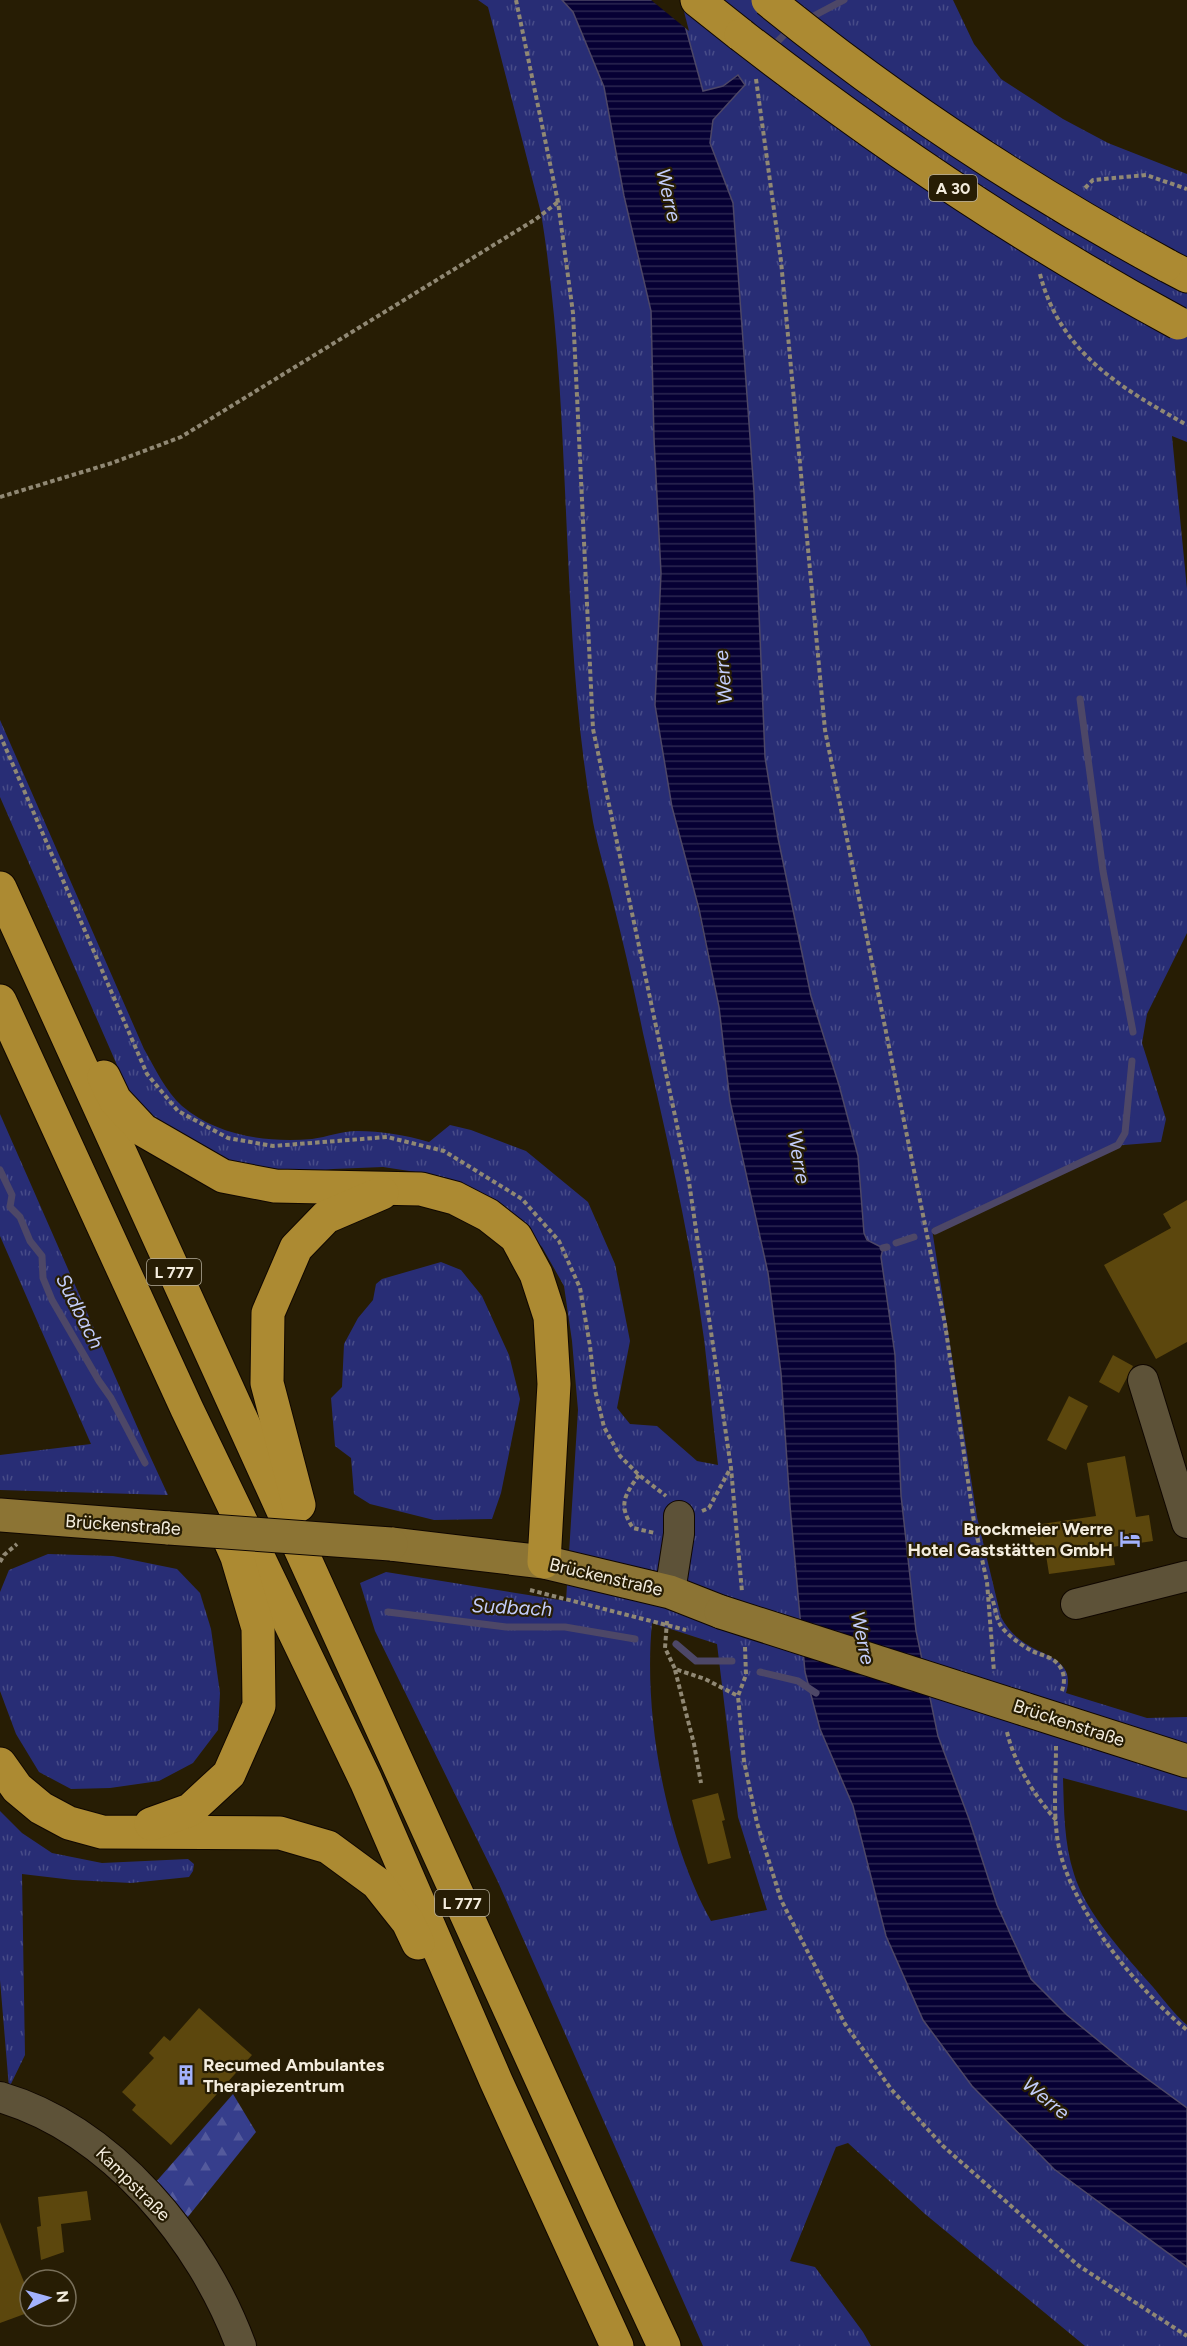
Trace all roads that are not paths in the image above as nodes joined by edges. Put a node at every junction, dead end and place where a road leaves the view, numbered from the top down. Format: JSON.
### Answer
{"nodes":[{"id":1,"x":697,"y":0,"type":"edge"},
{"id":2,"x":768,"y":0,"type":"edge"},
{"id":3,"x":1176,"y":270,"type":"edge"},
{"id":4,"x":1182,"y":325,"type":"edge"},
{"id":5,"x":0,"y":888,"type":"edge"},
{"id":6,"x":28,"y":952,"type":"junction"},
{"id":7,"x":0,"y":1001,"type":"edge"},
{"id":8,"x":397,"y":1187,"type":"junction"},
{"id":9,"x":165,"y":1363,"type":"junction"},
{"id":10,"x":1143,"y":1380,"type":"dead end"},
{"id":11,"x":0,"y":1515,"type":"edge"},
{"id":12,"x":1187,"y":1523,"type":"edge"},
{"id":13,"x":679,"y":1525,"type":"road end"},
{"id":14,"x":544,"y":1562,"type":"junction"},
{"id":15,"x":1187,"y":1576,"type":"edge"},
{"id":16,"x":321,"y":1592,"type":"junction"},
{"id":17,"x":1076,"y":1604,"type":"dead end"},
{"id":18,"x":668,"y":1608,"type":"junction"},
{"id":19,"x":1187,"y":1761,"type":"edge"},
{"id":20,"x":0,"y":1764,"type":"edge"},
{"id":21,"x":102,"y":1832,"type":"junction"},
{"id":22,"x":496,"y":2081,"type":"junction"},
{"id":23,"x":0,"y":2097,"type":"edge"},
{"id":24,"x":242,"y":2346,"type":"edge"},
{"id":25,"x":617,"y":2346,"type":"edge"},
{"id":26,"x":664,"y":2346,"type":"edge"}],
"edges":[{"from":1,"to":4,"type":"highway","number":"A 30","bridge":true},
{"from":2,"to":3,"type":"highway","number":"A 30","bridge":true},
{"from":5,"to":6,"type":"highway","number":"L 777"},
{"from":6,"to":8,"type":"highway","number":"L 777"},
{"from":6,"to":16,"type":"highway","number":"L 777"},
{"from":7,"to":9,"type":"highway","number":"L 777"},
{"from":8,"to":14,"type":"highway","number":"L 777"},
{"from":8,"to":16,"type":"highway"},
{"from":9,"to":21,"type":"highway"},
{"from":9,"to":22,"type":"highway","number":"L 777"},
{"from":10,"to":12,"type":"street"},
{"from":11,"to":14,"type":"main road","name":"Brückenstraße","bridge":true},
{"from":13,"to":18,"type":"street"},
{"from":14,"to":18,"type":"main road","name":"Brückenstraße"},
{"from":15,"to":17,"type":"street"},
{"from":16,"to":26,"type":"highway","number":"L 777"},
{"from":18,"to":19,"type":"main road","name":"Brückenstraße","bridge":true},
{"from":20,"to":21,"type":"highway","number":"L 777"},
{"from":21,"to":22,"type":"highway","number":"L 777"},
{"from":22,"to":25,"type":"highway","number":"L 777"},
{"from":23,"to":24,"type":"street","name":"Kampstraße"}]}
